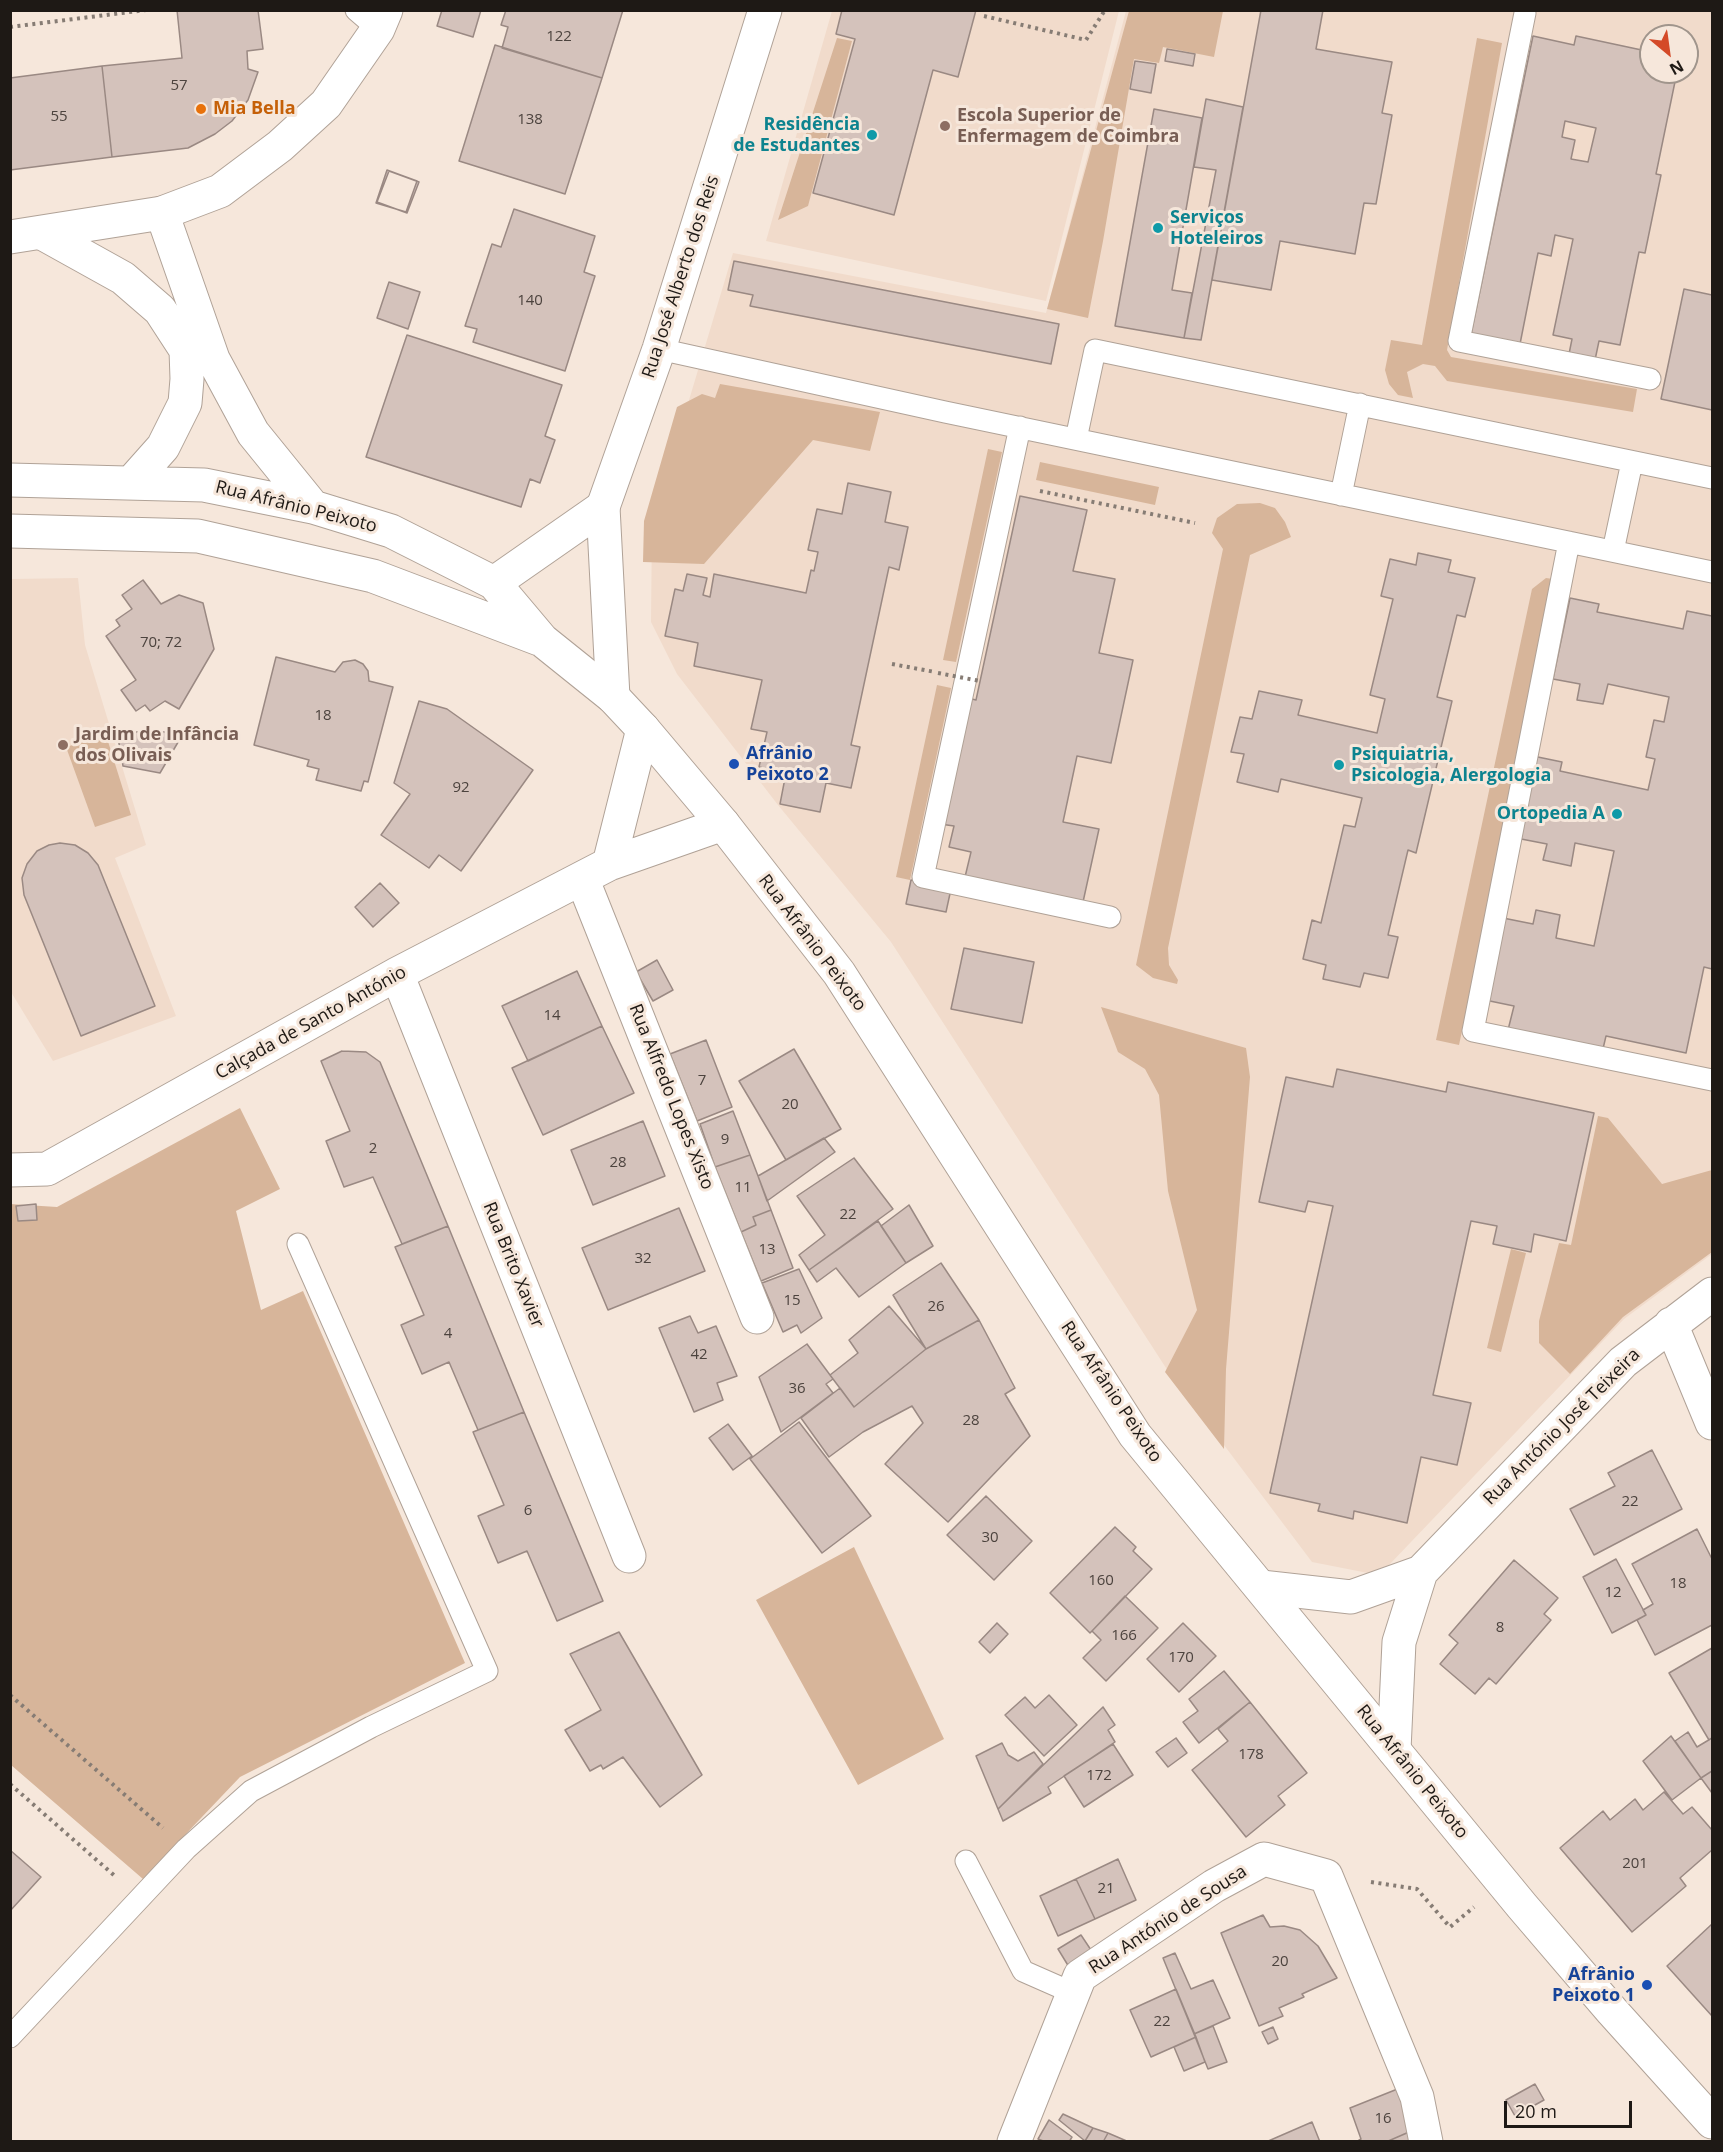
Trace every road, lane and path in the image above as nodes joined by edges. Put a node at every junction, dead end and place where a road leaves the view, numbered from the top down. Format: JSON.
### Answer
{"nodes":[{"id":1,"x":146,"y":10,"type":"edge"},
{"id":2,"x":765,"y":10,"type":"edge"},
{"id":3,"x":1105,"y":10,"type":"edge"},
{"id":4,"x":102,"y":13,"type":"edge"},
{"id":5,"x":1525,"y":13,"type":"dead end"},
{"id":6,"x":984,"y":16,"type":"dead end"},
{"id":7,"x":373,"y":17,"type":"edge"},
{"id":8,"x":10,"y":27,"type":"edge"},
{"id":9,"x":162,"y":213,"type":"junction"},
{"id":10,"x":26,"y":235,"type":"edge"},
{"id":11,"x":659,"y":349,"type":"junction"},
{"id":12,"x":1650,"y":378,"type":"dead end"},
{"id":13,"x":1360,"y":404,"type":"junction"},
{"id":14,"x":1020,"y":427,"type":"junction"},
{"id":15,"x":1076,"y":439,"type":"junction"},
{"id":16,"x":1632,"y":462,"type":"junction"},
{"id":17,"x":1713,"y":478,"type":"edge"},
{"id":18,"x":10,"y":480,"type":"edge"},
{"id":19,"x":131,"y":483,"type":"junction"},
{"id":20,"x":1007,"y":484,"type":"junction"},
{"id":21,"x":1341,"y":495,"type":"junction"},
{"id":22,"x":314,"y":507,"type":"junction"},
{"id":23,"x":603,"y":507,"type":"junction"},
{"id":24,"x":1195,"y":523,"type":"dead end"},
{"id":25,"x":10,"y":531,"type":"edge"},
{"id":26,"x":1569,"y":542,"type":"junction"},
{"id":27,"x":1613,"y":551,"type":"junction"},
{"id":28,"x":1713,"y":572,"type":"edge"},
{"id":29,"x":494,"y":582,"type":"junction"},
{"id":30,"x":542,"y":640,"type":"junction"},
{"id":31,"x":892,"y":664,"type":"dead end"},
{"id":32,"x":980,"y":681,"type":"dead end"},
{"id":33,"x":613,"y":697,"type":"junction"},
{"id":34,"x":643,"y":729,"type":"junction"},
{"id":35,"x":723,"y":824,"type":"junction"},
{"id":36,"x":596,"y":871,"type":"junction"},
{"id":37,"x":1110,"y":917,"type":"dead end"},
{"id":38,"x":397,"y":974,"type":"junction"},
{"id":39,"x":1713,"y":1080,"type":"edge"},
{"id":40,"x":10,"y":1170,"type":"edge"},
{"id":41,"x":298,"y":1244,"type":"dead end"},
{"id":42,"x":1713,"y":1294,"type":"edge"},
{"id":43,"x":758,"y":1317,"type":"dead end"},
{"id":44,"x":1671,"y":1324,"type":"junction"},
{"id":45,"x":1713,"y":1423,"type":"edge"},
{"id":46,"x":629,"y":1556,"type":"dead end"},
{"id":47,"x":1421,"y":1572,"type":"junction"},
{"id":48,"x":1261,"y":1587,"type":"junction"},
{"id":49,"x":10,"y":1695,"type":"edge"},
{"id":50,"x":1394,"y":1750,"type":"junction"},
{"id":51,"x":10,"y":1784,"type":"edge"},
{"id":52,"x":186,"y":1849,"type":"junction"},
{"id":53,"x":966,"y":1861,"type":"dead end"},
{"id":54,"x":1417,"y":1889,"type":"dead end"},
{"id":55,"x":139,"y":1898,"type":"junction"},
{"id":56,"x":1450,"y":1927,"type":"dead end"},
{"id":57,"x":1073,"y":1993,"type":"junction"},
{"id":58,"x":10,"y":2037,"type":"edge"},
{"id":59,"x":1713,"y":2122,"type":"edge"},
{"id":60,"x":1014,"y":2142,"type":"edge"},
{"id":61,"x":1426,"y":2142,"type":"edge"}],
"edges":[{"from":1,"to":4,"type":"path"},
{"from":2,"to":11,"type":"street","name":"Rua José Alberto dos Reis"},
{"from":3,"to":6,"type":"path"},
{"from":4,"to":8,"type":"path"},
{"from":5,"to":12,"type":"lane"},
{"from":7,"to":9,"type":"street"},
{"from":9,"to":10,"type":"street"},
{"from":9,"to":22,"type":"street"},
{"from":10,"to":19,"type":"street"},
{"from":11,"to":14,"type":"lane"},
{"from":11,"to":23,"type":"street","name":"Rua José Alberto dos Reis"},
{"from":13,"to":15,"type":"lane"},
{"from":13,"to":16,"type":"lane"},
{"from":13,"to":21,"type":"lane"},
{"from":14,"to":15,"type":"lane"},
{"from":14,"to":20,"type":"lane"},
{"from":15,"to":21,"type":"lane"},
{"from":16,"to":17,"type":"lane"},
{"from":16,"to":27,"type":"lane"},
{"from":18,"to":19,"type":"street","name":"Rua Afrânio Peixoto"},
{"from":19,"to":22,"type":"street","name":"Rua Afrânio Peixoto"},
{"from":20,"to":24,"type":"path"},
{"from":20,"to":37,"type":"lane"},
{"from":21,"to":26,"type":"lane"},
{"from":22,"to":29,"type":"street","name":"Rua Afrânio Peixoto"},
{"from":23,"to":29,"type":"street"},
{"from":23,"to":33,"type":"street","name":"Rua José Alberto dos Reis"},
{"from":25,"to":30,"type":"street","name":"Rua Afrânio Peixoto"},
{"from":26,"to":27,"type":"lane"},
{"from":26,"to":39,"type":"lane"},
{"from":27,"to":28,"type":"lane"},
{"from":29,"to":30,"type":"street","name":"Rua Afrânio Peixoto"},
{"from":30,"to":33,"type":"street","name":"Rua Afrânio Peixoto"},
{"from":31,"to":32,"type":"path","bridge":true},
{"from":33,"to":34,"type":"street","name":"Rua Afrânio Peixoto"},
{"from":34,"to":35,"type":"street","name":"Rua Afrânio Peixoto"},
{"from":34,"to":36,"type":"street"},
{"from":35,"to":36,"type":"street","name":"Calçada de Santo António"},
{"from":35,"to":48,"type":"street","name":"Rua Afrânio Peixoto"},
{"from":36,"to":38,"type":"street","name":"Calçada de Santo António"},
{"from":36,"to":43,"type":"street","name":"Rua Alfredo Lopes Xisto"},
{"from":38,"to":40,"type":"street","name":"Calçada de Santo António"},
{"from":38,"to":46,"type":"street","name":"Rua Brito Xavier"},
{"from":41,"to":52,"type":"lane"},
{"from":42,"to":44,"type":"street","name":"Rua António José Teixeira"},
{"from":44,"to":45,"type":"street"},
{"from":44,"to":47,"type":"street","name":"Rua António José Teixeira"},
{"from":47,"to":48,"type":"street","name":"Rua António José Teixeira"},
{"from":47,"to":50,"type":"street","name":"Rua António José Teixeira"},
{"from":48,"to":50,"type":"street","name":"Rua Afrânio Peixoto"},
{"from":49,"to":52,"type":"path"},
{"from":50,"to":59,"type":"street","name":"Rua Afrânio Peixoto"},
{"from":51,"to":55,"type":"path"},
{"from":52,"to":55,"type":"lane"},
{"from":53,"to":57,"type":"lane"},
{"from":54,"to":56,"type":"path"},
{"from":55,"to":58,"type":"lane"},
{"from":57,"to":60,"type":"street","name":"Rua António de Sousa"},
{"from":57,"to":61,"type":"street","name":"Rua António de Sousa"}]}
